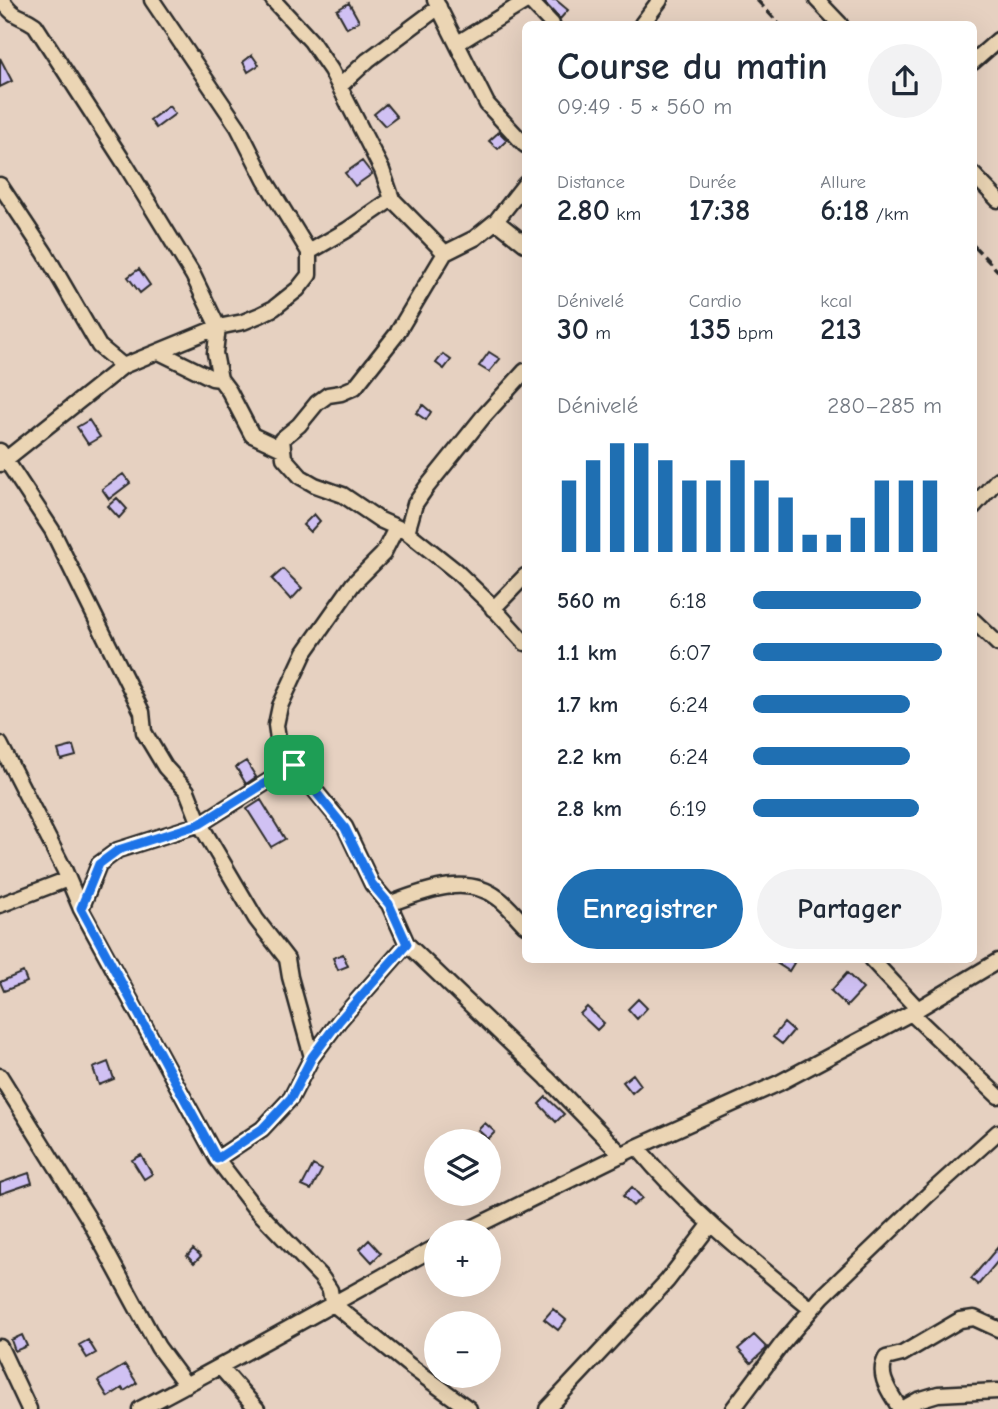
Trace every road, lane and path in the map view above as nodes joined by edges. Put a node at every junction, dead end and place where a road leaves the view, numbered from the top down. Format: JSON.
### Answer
{"nodes":[{"id":1,"x":2,"y":0,"type":"edge"},
{"id":2,"x":152,"y":0,"type":"edge"},
{"id":3,"x":273,"y":0,"type":"edge"},
{"id":4,"x":660,"y":0,"type":"edge"},
{"id":5,"x":817,"y":0,"type":"edge"},
{"id":6,"x":437,"y":4,"type":"edge"},
{"id":7,"x":549,"y":21,"type":"edge"},
{"id":8,"x":644,"y":21,"type":"edge"},
{"id":9,"x":837,"y":21,"type":"edge"},
{"id":10,"x":998,"y":40,"type":"edge"},
{"id":11,"x":458,"y":43,"type":"junction"},
{"id":12,"x":977,"y":58,"type":"edge"},
{"id":13,"x":340,"y":86,"type":"junction"},
{"id":14,"x":522,"y":142,"type":"edge"},
{"id":15,"x":977,"y":178,"type":"edge"},
{"id":16,"x":0,"y":185,"type":"edge"},
{"id":17,"x":522,"y":188,"type":"edge"},
{"id":18,"x":392,"y":199,"type":"junction"},
{"id":19,"x":998,"y":200,"type":"edge"},
{"id":20,"x":496,"y":221,"type":"junction"},
{"id":21,"x":522,"y":242,"type":"edge"},
{"id":22,"x":309,"y":252,"type":"junction"},
{"id":23,"x":444,"y":253,"type":"junction"},
{"id":24,"x":218,"y":327,"type":"junction"},
{"id":25,"x":159,"y":352,"type":"junction"},
{"id":26,"x":122,"y":366,"type":"junction"},
{"id":27,"x":522,"y":375,"type":"edge"},
{"id":28,"x":220,"y":379,"type":"junction"},
{"id":29,"x":282,"y":449,"type":"junction"},
{"id":30,"x":2,"y":458,"type":"edge"},
{"id":31,"x":998,"y":479,"type":"edge"},
{"id":32,"x":977,"y":503,"type":"edge"},
{"id":33,"x":402,"y":530,"type":"junction"},
{"id":34,"x":522,"y":579,"type":"edge"},
{"id":35,"x":493,"y":609,"type":"junction"},
{"id":36,"x":977,"y":624,"type":"edge"},
{"id":37,"x":522,"y":639,"type":"edge"},
{"id":38,"x":998,"y":644,"type":"edge"},
{"id":39,"x":0,"y":744,"type":"edge"},
{"id":40,"x":294,"y":765,"type":"junction"},
{"id":41,"x":200,"y":824,"type":"junction"},
{"id":42,"x":68,"y":879,"type":"junction"},
{"id":43,"x":389,"y":904,"type":"junction"},
{"id":44,"x":0,"y":905,"type":"edge"},
{"id":45,"x":81,"y":908,"type":"junction"},
{"id":46,"x":522,"y":922,"type":"edge"},
{"id":47,"x":407,"y":944,"type":"junction"},
{"id":48,"x":998,"y":961,"type":"edge"},
{"id":49,"x":874,"y":963,"type":"edge"},
{"id":50,"x":914,"y":1010,"type":"junction"},
{"id":51,"x":312,"y":1057,"type":"junction"},
{"id":52,"x":0,"y":1076,"type":"edge"},
{"id":53,"x":998,"y":1096,"type":"edge"},
{"id":54,"x":998,"y":1132,"type":"edge"},
{"id":55,"x":636,"y":1147,"type":"junction"},
{"id":56,"x":622,"y":1155,"type":"junction"},
{"id":57,"x":217,"y":1159,"type":"junction"},
{"id":58,"x":489,"y":1220,"type":"edge"},
{"id":59,"x":710,"y":1226,"type":"junction"},
{"id":60,"x":424,"y":1253,"type":"edge"},
{"id":61,"x":332,"y":1303,"type":"junction"},
{"id":62,"x":811,"y":1309,"type":"junction"},
{"id":63,"x":998,"y":1329,"type":"edge"},
{"id":64,"x":0,"y":1347,"type":"edge"},
{"id":65,"x":221,"y":1368,"type":"junction"},
{"id":66,"x":186,"y":1385,"type":"junction"},
{"id":67,"x":998,"y":1391,"type":"edge"},
{"id":68,"x":29,"y":1409,"type":"edge"},
{"id":69,"x":140,"y":1409,"type":"edge"},
{"id":70,"x":257,"y":1409,"type":"edge"},
{"id":71,"x":469,"y":1409,"type":"edge"},
{"id":72,"x":547,"y":1409,"type":"edge"},
{"id":73,"x":733,"y":1409,"type":"edge"},
{"id":74,"x":901,"y":1409,"type":"edge"}],
"edges":[{"from":1,"to":24,"type":"street"},
{"from":2,"to":22,"type":"street"},
{"from":3,"to":13,"type":"street"},
{"from":4,"to":8,"type":"street"},
{"from":5,"to":9,"type":"street"},
{"from":6,"to":11,"type":"street"},
{"from":6,"to":13,"type":"street"},
{"from":7,"to":11,"type":"street"},
{"from":10,"to":12,"type":"street"},
{"from":11,"to":14,"type":"street"},
{"from":13,"to":18,"type":"street"},
{"from":15,"to":19,"type":"street"},
{"from":16,"to":26,"type":"street"},
{"from":17,"to":20,"type":"street"},
{"from":18,"to":22,"type":"street"},
{"from":18,"to":23,"type":"street"},
{"from":20,"to":21,"type":"street"},
{"from":20,"to":23,"type":"street"},
{"from":22,"to":24,"type":"street"},
{"from":23,"to":29,"type":"street"},
{"from":24,"to":25,"type":"street"},
{"from":24,"to":28,"type":"street"},
{"from":25,"to":26,"type":"street"},
{"from":25,"to":28,"type":"street"},
{"from":26,"to":30,"type":"street"},
{"from":27,"to":33,"type":"street"},
{"from":28,"to":29,"type":"street"},
{"from":29,"to":33,"type":"street"},
{"from":30,"to":41,"type":"street"},
{"from":31,"to":32,"type":"street"},
{"from":33,"to":35,"type":"street"},
{"from":33,"to":40,"type":"street"},
{"from":34,"to":35,"type":"street"},
{"from":35,"to":37,"type":"street"},
{"from":36,"to":38,"type":"street"},
{"from":39,"to":42,"type":"street"},
{"from":40,"to":41,"type":"street"},
{"from":40,"to":43,"type":"street"},
{"from":41,"to":45,"type":"street"},
{"from":41,"to":51,"type":"street"},
{"from":42,"to":44,"type":"street"},
{"from":42,"to":45,"type":"street"},
{"from":43,"to":46,"type":"street"},
{"from":43,"to":47,"type":"street"},
{"from":45,"to":57,"type":"street"},
{"from":47,"to":51,"type":"street"},
{"from":47,"to":56,"type":"street"},
{"from":48,"to":50,"type":"street"},
{"from":49,"to":50,"type":"street"},
{"from":50,"to":53,"type":"street"},
{"from":50,"to":55,"type":"street"},
{"from":51,"to":57,"type":"street"},
{"from":52,"to":66,"type":"street"},
{"from":54,"to":62,"type":"street"},
{"from":55,"to":56,"type":"street"},
{"from":55,"to":59,"type":"street"},
{"from":56,"to":58,"type":"street"},
{"from":57,"to":61,"type":"street"},
{"from":59,"to":62,"type":"street"},
{"from":59,"to":72,"type":"street"},
{"from":60,"to":61,"type":"street"},
{"from":61,"to":65,"type":"street"},
{"from":61,"to":71,"type":"street"},
{"from":62,"to":73,"type":"street"},
{"from":63,"to":74,"type":"street"},
{"from":64,"to":68,"type":"street"},
{"from":65,"to":66,"type":"street"},
{"from":65,"to":70,"type":"street"},
{"from":66,"to":69,"type":"street"},
{"from":67,"to":74,"type":"street"}]}
